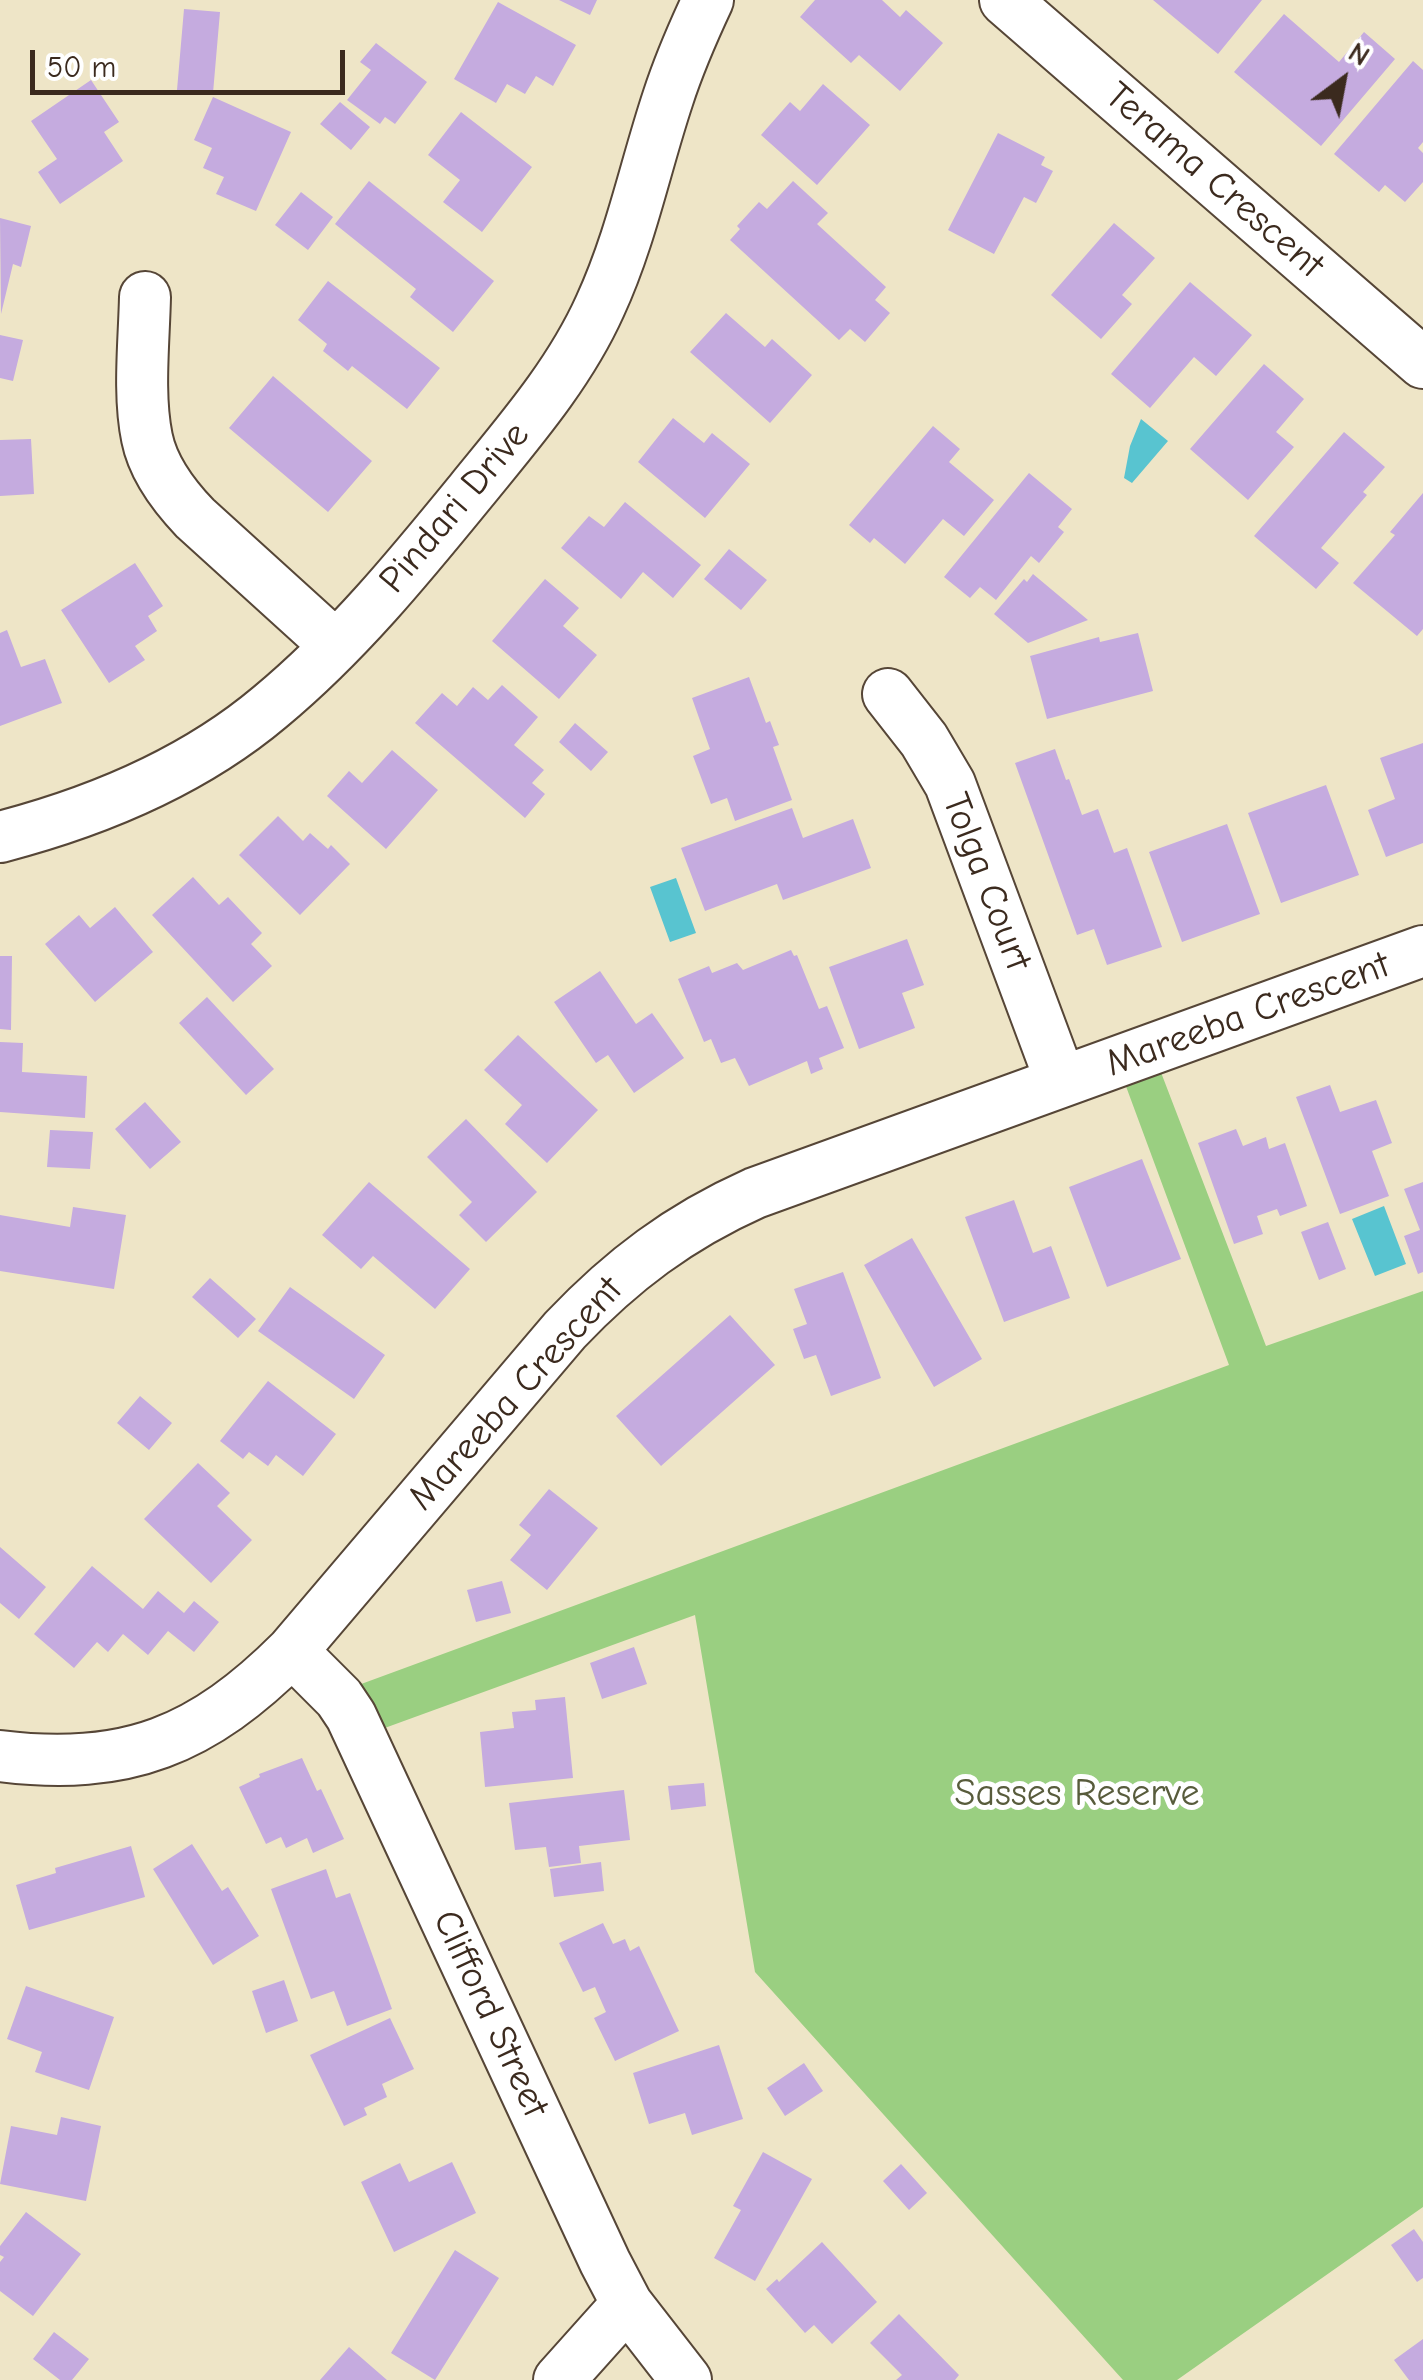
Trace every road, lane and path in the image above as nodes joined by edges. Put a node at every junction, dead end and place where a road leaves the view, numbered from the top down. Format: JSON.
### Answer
{"nodes":[{"id":1,"x":708,"y":0,"type":"edge"},
{"id":2,"x":1005,"y":0,"type":"edge"},
{"id":3,"x":145,"y":297,"type":"dead end"},
{"id":4,"x":1415,"y":341,"type":"edge"},
{"id":5,"x":336,"y":646,"type":"junction"},
{"id":6,"x":888,"y":694,"type":"dead end"},
{"id":7,"x":0,"y":837,"type":"edge"},
{"id":8,"x":1423,"y":951,"type":"edge"},
{"id":9,"x":1061,"y":1082,"type":"junction"},
{"id":10,"x":292,"y":1650,"type":"junction"},
{"id":11,"x":0,"y":1756,"type":"edge"},
{"id":12,"x":627,"y":2304,"type":"junction"},
{"id":13,"x":559,"y":2380,"type":"edge"},
{"id":14,"x":686,"y":2380,"type":"edge"}],
"edges":[{"from":1,"to":5,"type":"street","name":"Pindari Drive"},
{"from":2,"to":4,"type":"street","name":"Terama Crescent"},
{"from":3,"to":5,"type":"street"},
{"from":5,"to":7,"type":"street","name":"Pindari Drive"},
{"from":6,"to":9,"type":"street","name":"Tolga Court"},
{"from":8,"to":9,"type":"street","name":"Mareeba Crescent"},
{"from":9,"to":10,"type":"street","name":"Mareeba Crescent"},
{"from":10,"to":11,"type":"street","name":"Mareeba Crescent"},
{"from":10,"to":12,"type":"street","name":"Clifford Street"},
{"from":12,"to":13,"type":"street"},
{"from":12,"to":14,"type":"street","name":"Clifford Street"}]}
